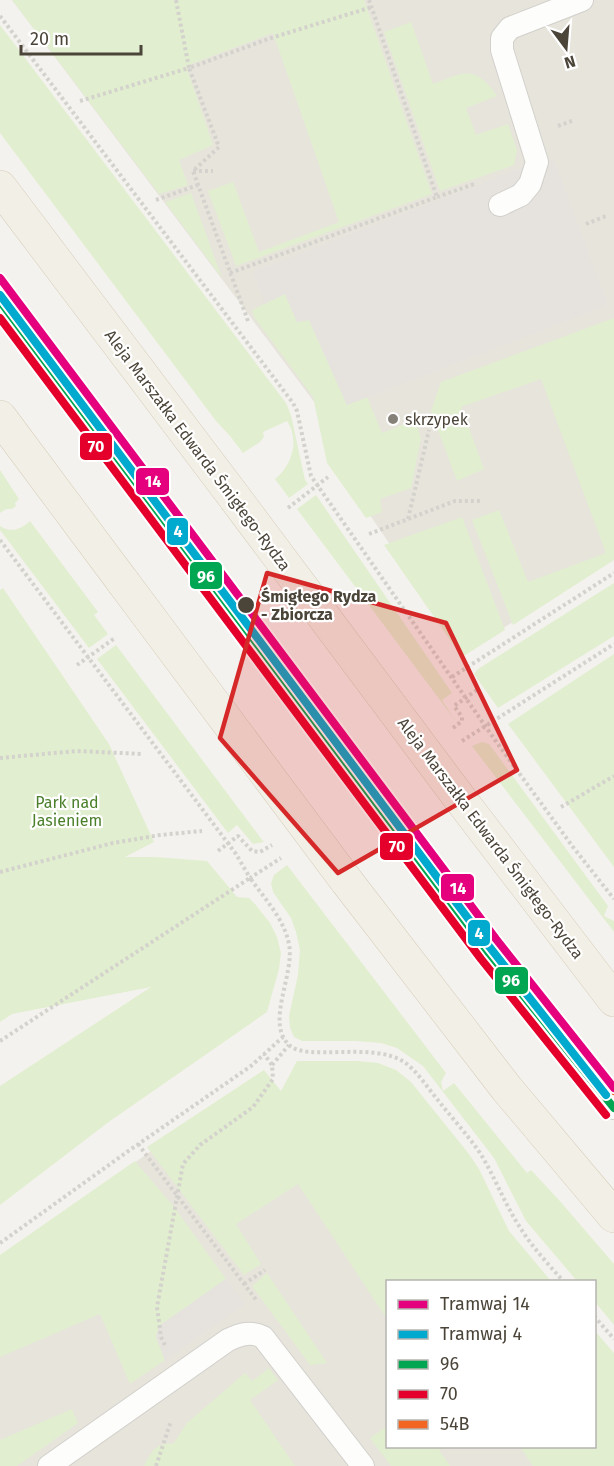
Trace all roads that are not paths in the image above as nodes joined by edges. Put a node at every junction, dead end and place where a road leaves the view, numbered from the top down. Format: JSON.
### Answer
{"nodes":[{"id":1,"x":582,"y":0,"type":"edge"},
{"id":2,"x":0,"y":186,"type":"edge"},
{"id":3,"x":500,"y":205,"type":"dead end"},
{"id":4,"x":0,"y":301,"type":"edge"},
{"id":5,"x":0,"y":417,"type":"edge"},
{"id":6,"x":614,"y":1000,"type":"edge"},
{"id":7,"x":614,"y":1108,"type":"edge"},
{"id":8,"x":614,"y":1216,"type":"edge"},
{"id":9,"x":49,"y":1466,"type":"edge"},
{"id":10,"x":363,"y":1466,"type":"edge"}],
"edges":[{"from":1,"to":3,"type":"lane"},
{"from":2,"to":6,"type":"main road","name":"Aleja Marszałka Edwarda Śmigłego-Rydza","bridge":true},
{"from":4,"to":7,"type":"lane"},
{"from":5,"to":8,"type":"main road","bridge":true},
{"from":9,"to":10,"type":"lane"}]}
